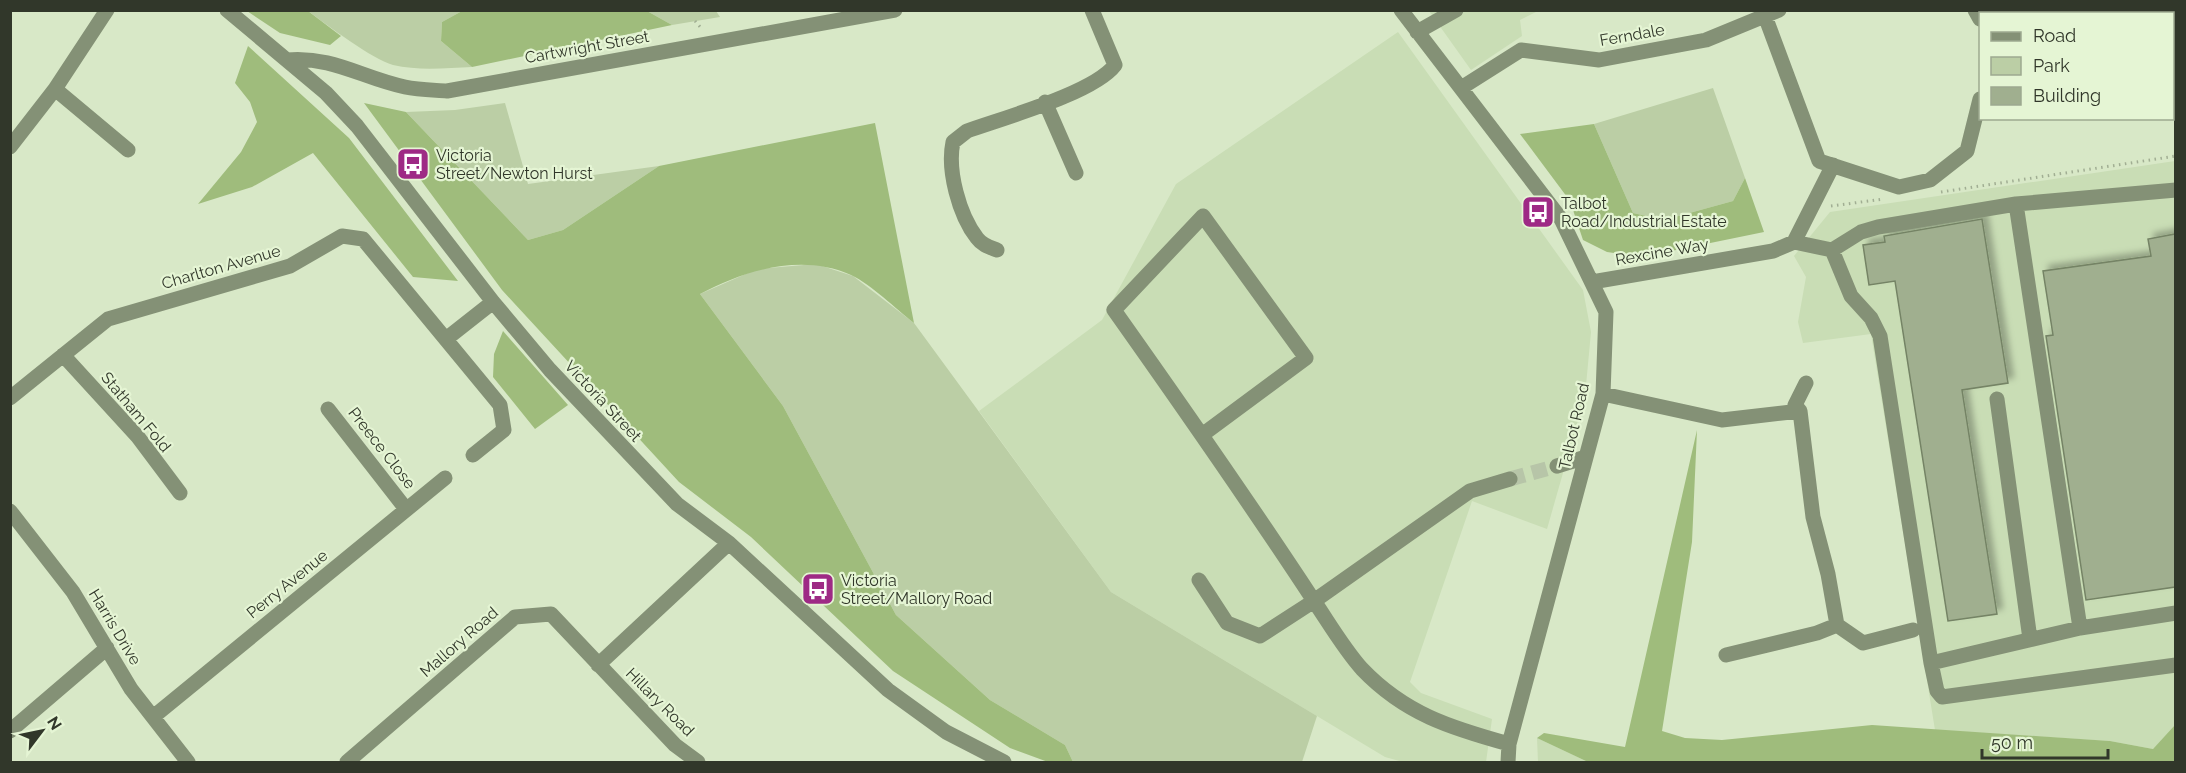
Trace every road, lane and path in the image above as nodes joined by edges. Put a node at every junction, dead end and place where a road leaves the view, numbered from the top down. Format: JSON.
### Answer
{"nodes":[{"id":1,"x":107,"y":10,"type":"edge"},
{"id":2,"x":227,"y":10,"type":"edge"},
{"id":3,"x":1092,"y":10,"type":"edge"},
{"id":4,"x":1401,"y":10,"type":"edge"},
{"id":5,"x":1456,"y":10,"type":"edge"},
{"id":6,"x":887,"y":11,"type":"edge"},
{"id":7,"x":1772,"y":13,"type":"edge"},
{"id":8,"x":1417,"y":32,"type":"junction"},
{"id":9,"x":287,"y":60,"type":"junction"},
{"id":10,"x":1461,"y":88,"type":"junction"},
{"id":11,"x":55,"y":89,"type":"junction"},
{"id":12,"x":1044,"y":102,"type":"junction"},
{"id":13,"x":1979,"y":103,"type":"edge"},
{"id":14,"x":10,"y":147,"type":"edge"},
{"id":15,"x":128,"y":150,"type":"dead end"},
{"id":16,"x":2175,"y":156,"type":"edge"},
{"id":17,"x":1833,"y":165,"type":"junction"},
{"id":18,"x":1076,"y":173,"type":"dead end"},
{"id":19,"x":2175,"y":189,"type":"edge"},
{"id":20,"x":1933,"y":193,"type":"dead end"},
{"id":21,"x":1888,"y":199,"type":"dead end"},
{"id":22,"x":2016,"y":204,"type":"junction"},
{"id":23,"x":1811,"y":208,"type":"junction"},
{"id":24,"x":1794,"y":242,"type":"junction"},
{"id":25,"x":997,"y":250,"type":"dead end"},
{"id":26,"x":1832,"y":250,"type":"junction"},
{"id":27,"x":1592,"y":282,"type":"junction"},
{"id":28,"x":493,"y":302,"type":"junction"},
{"id":29,"x":446,"y":339,"type":"junction"},
{"id":30,"x":63,"y":355,"type":"junction"},
{"id":31,"x":1806,"y":383,"type":"dead end"},
{"id":32,"x":1603,"y":394,"type":"junction"},
{"id":33,"x":10,"y":398,"type":"edge"},
{"id":34,"x":1997,"y":399,"type":"dead end"},
{"id":35,"x":328,"y":409,"type":"dead end"},
{"id":36,"x":1800,"y":411,"type":"junction"},
{"id":37,"x":1202,"y":435,"type":"junction"},
{"id":38,"x":473,"y":455,"type":"dead end"},
{"id":39,"x":1586,"y":457,"type":"junction"},
{"id":40,"x":1557,"y":466,"type":"tunnel mouth"},
{"id":41,"x":445,"y":478,"type":"dead end"},
{"id":42,"x":1510,"y":478,"type":"tunnel mouth"},
{"id":43,"x":180,"y":493,"type":"dead end"},
{"id":44,"x":406,"y":509,"type":"junction"},
{"id":45,"x":10,"y":511,"type":"edge"},
{"id":46,"x":729,"y":543,"type":"junction"},
{"id":47,"x":1198,"y":580,"type":"dead end"},
{"id":48,"x":1314,"y":601,"type":"junction"},
{"id":49,"x":2175,"y":613,"type":"edge"},
{"id":50,"x":1837,"y":625,"type":"junction"},
{"id":51,"x":2080,"y":628,"type":"junction"},
{"id":52,"x":1912,"y":630,"type":"dead end"},
{"id":53,"x":2030,"y":639,"type":"junction"},
{"id":54,"x":107,"y":648,"type":"junction"},
{"id":55,"x":1726,"y":655,"type":"dead end"},
{"id":56,"x":1931,"y":663,"type":"junction"},
{"id":57,"x":598,"y":665,"type":"junction"},
{"id":58,"x":2175,"y":665,"type":"edge"},
{"id":59,"x":153,"y":717,"type":"junction"},
{"id":60,"x":10,"y":731,"type":"edge"},
{"id":61,"x":1509,"y":744,"type":"junction"},
{"id":62,"x":188,"y":762,"type":"edge"},
{"id":63,"x":347,"y":762,"type":"edge"},
{"id":64,"x":698,"y":762,"type":"edge"},
{"id":65,"x":1004,"y":762,"type":"edge"},
{"id":66,"x":1508,"y":762,"type":"edge"}],
"edges":[{"from":1,"to":11,"type":"street"},
{"from":2,"to":9,"type":"street","name":"Victoria Street"},
{"from":3,"to":12,"type":"street"},
{"from":4,"to":8,"type":"street","name":"Talbot Road"},
{"from":5,"to":8,"type":"street"},
{"from":6,"to":9,"type":"street","name":"Cartwright Street"},
{"from":7,"to":10,"type":"street","name":"Ferndale"},
{"from":7,"to":17,"type":"street"},
{"from":8,"to":10,"type":"street","name":"Talbot Road"},
{"from":9,"to":28,"type":"street","name":"Victoria Street"},
{"from":10,"to":27,"type":"street","name":"Talbot Road"},
{"from":11,"to":14,"type":"street"},
{"from":11,"to":15,"type":"street"},
{"from":12,"to":18,"type":"street"},
{"from":12,"to":25,"type":"street"},
{"from":13,"to":17,"type":"street"},
{"from":16,"to":20,"type":"path"},
{"from":17,"to":23,"type":"street"},
{"from":19,"to":22,"type":"street"},
{"from":21,"to":23,"type":"path"},
{"from":22,"to":26,"type":"street"},
{"from":22,"to":51,"type":"street"},
{"from":23,"to":24,"type":"street"},
{"from":24,"to":26,"type":"street"},
{"from":24,"to":27,"type":"street","name":"Rexcine Way"},
{"from":26,"to":56,"type":"street"},
{"from":27,"to":32,"type":"street","name":"Talbot Road"},
{"from":28,"to":29,"type":"street"},
{"from":28,"to":46,"type":"street","name":"Victoria Street"},
{"from":29,"to":30,"type":"street","name":"Charlton Avenue"},
{"from":29,"to":38,"type":"street","name":"Charlton Avenue"},
{"from":30,"to":33,"type":"street","name":"Charlton Avenue"},
{"from":30,"to":43,"type":"street","name":"Statham Fold"},
{"from":31,"to":36,"type":"street"},
{"from":32,"to":36,"type":"street"},
{"from":32,"to":39,"type":"street","name":"Talbot Road"},
{"from":34,"to":53,"type":"street"},
{"from":35,"to":44,"type":"street","name":"Preece Close"},
{"from":36,"to":50,"type":"street"},
{"from":37,"to":37,"type":"street"},
{"from":37,"to":48,"type":"street"},
{"from":39,"to":40,"type":"street"},
{"from":39,"to":61,"type":"street","name":"Talbot Road"},
{"from":41,"to":44,"type":"street","name":"Perry Avenue"},
{"from":42,"to":48,"type":"street"},
{"from":44,"to":59,"type":"street","name":"Perry Avenue"},
{"from":45,"to":54,"type":"street","name":"Harris Drive"},
{"from":46,"to":57,"type":"street"},
{"from":46,"to":65,"type":"street","name":"Victoria Street"},
{"from":47,"to":48,"type":"street"},
{"from":48,"to":61,"type":"street"},
{"from":49,"to":51,"type":"street"},
{"from":50,"to":52,"type":"street"},
{"from":50,"to":55,"type":"street"},
{"from":51,"to":53,"type":"street"},
{"from":53,"to":56,"type":"street"},
{"from":54,"to":59,"type":"street","name":"Harris Drive"},
{"from":54,"to":60,"type":"street"},
{"from":56,"to":58,"type":"street"},
{"from":57,"to":63,"type":"street","name":"Mallory Road"},
{"from":57,"to":64,"type":"street","name":"Hillary Road"},
{"from":59,"to":62,"type":"street","name":"Harris Drive"},
{"from":61,"to":66,"type":"street","name":"Talbot Road"}]}
